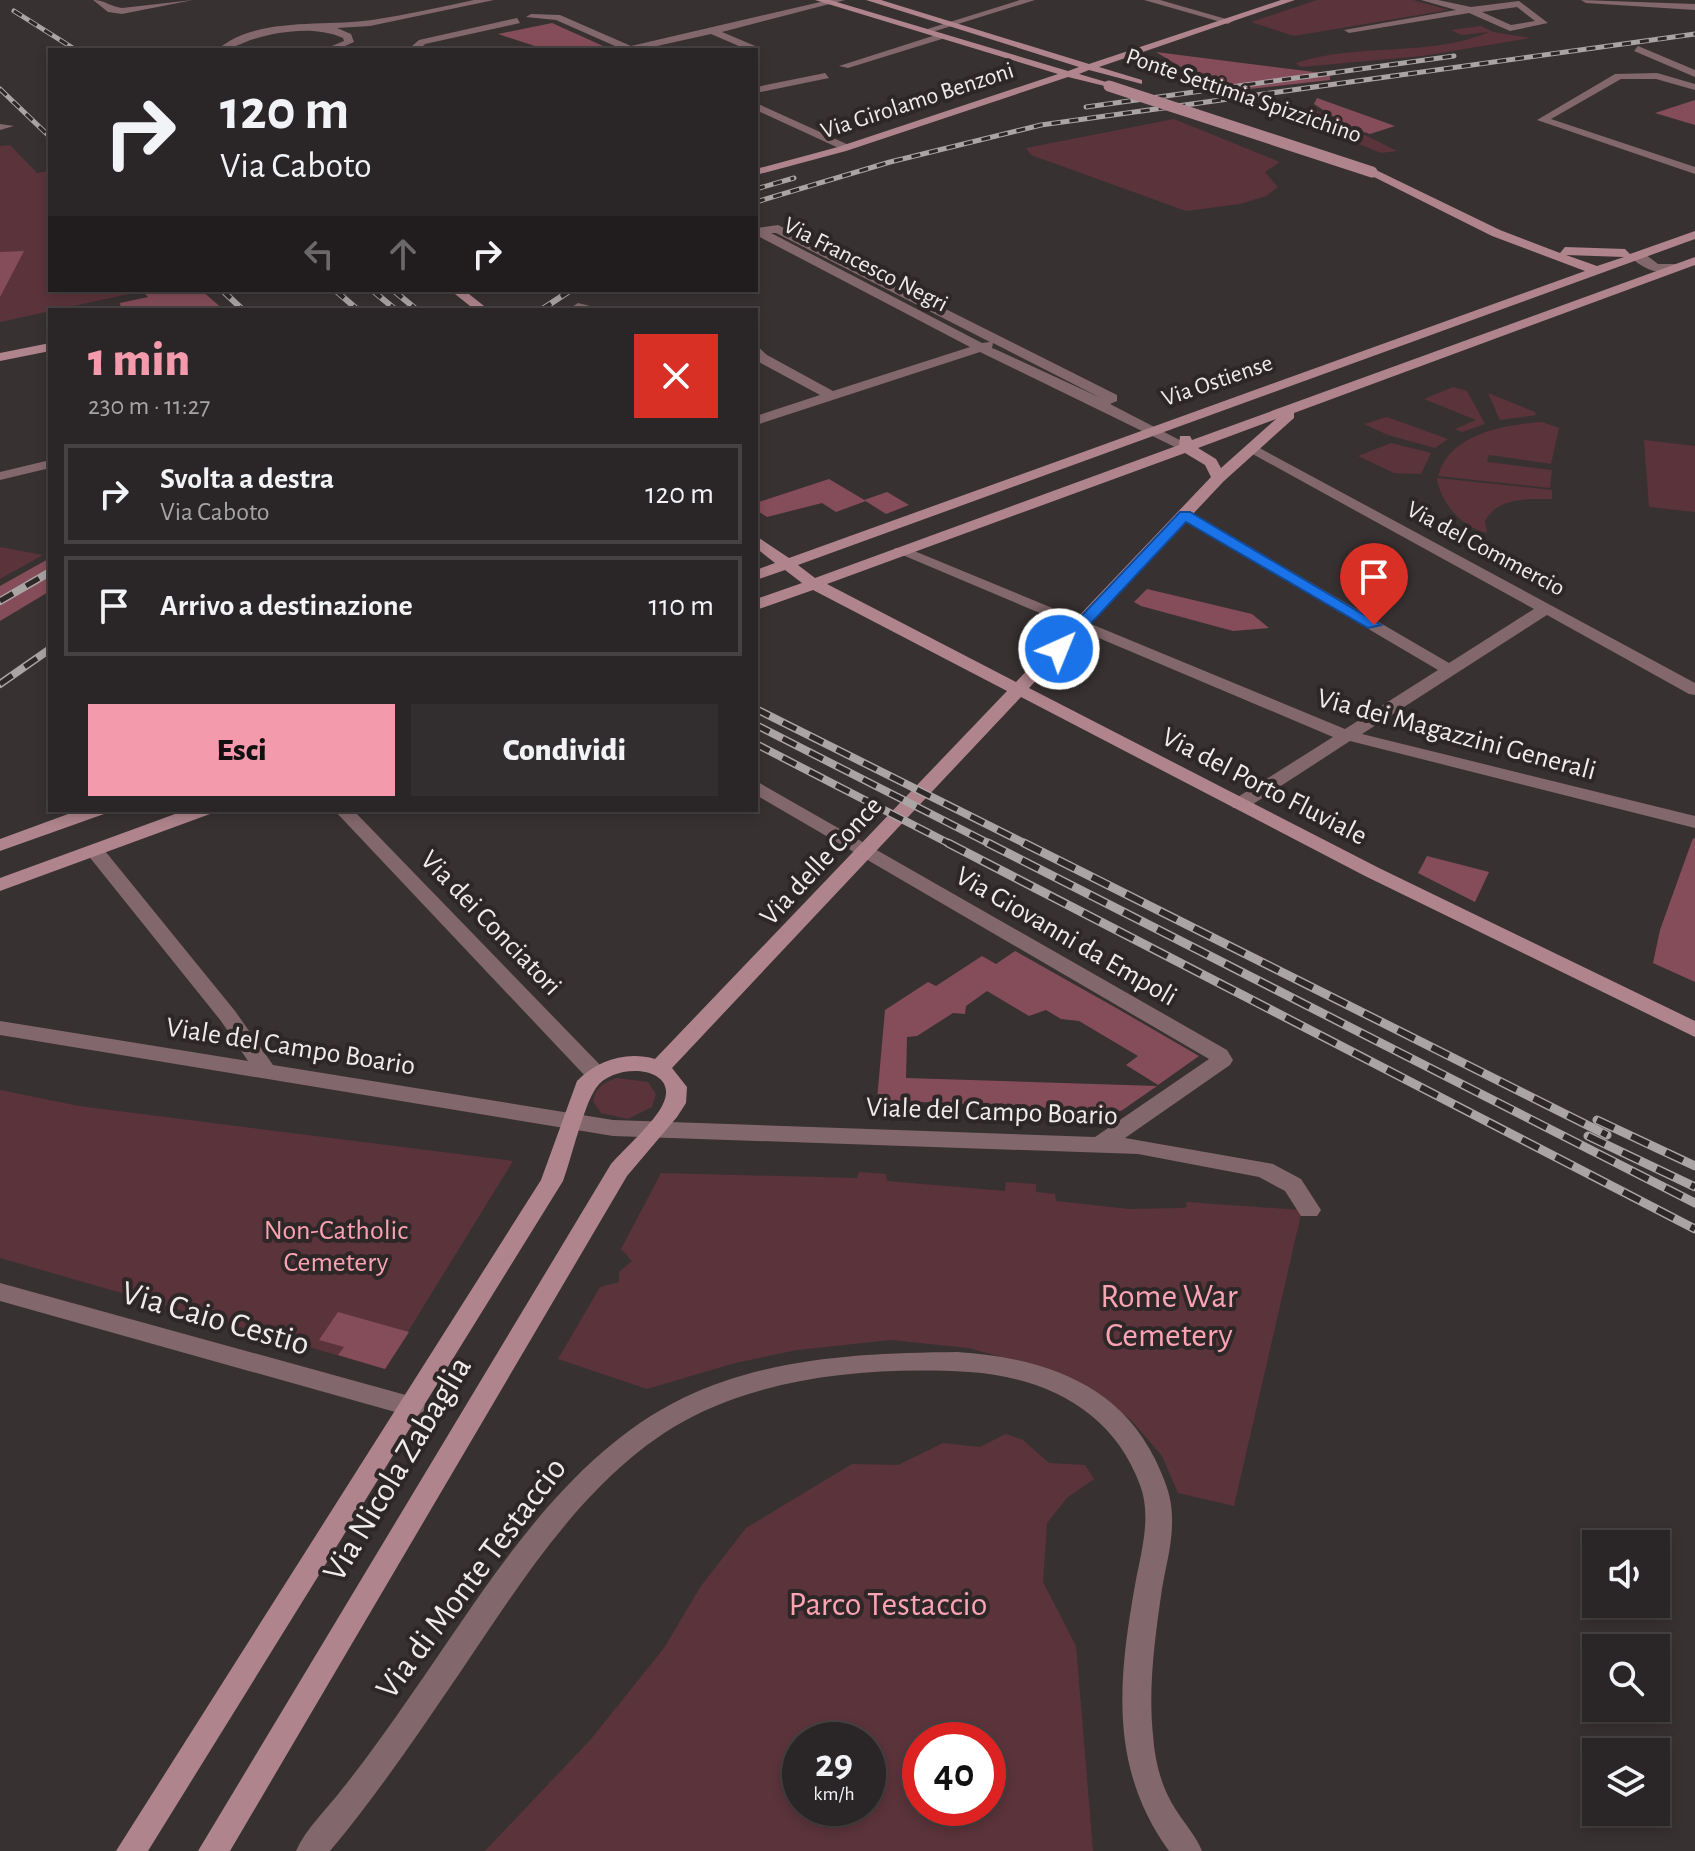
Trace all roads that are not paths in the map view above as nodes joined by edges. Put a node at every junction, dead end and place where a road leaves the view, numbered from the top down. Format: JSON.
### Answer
{"nodes":[{"id":1,"x":98,"y":0,"type":"edge"},
{"id":2,"x":188,"y":0,"type":"edge"},
{"id":3,"x":871,"y":0,"type":"edge"},
{"id":4,"x":1030,"y":0,"type":"edge"},
{"id":5,"x":1149,"y":0,"type":"edge"},
{"id":6,"x":1290,"y":0,"type":"edge"},
{"id":7,"x":1426,"y":0,"type":"edge"},
{"id":8,"x":1586,"y":0,"type":"edge"},
{"id":9,"x":830,"y":1,"type":"edge"},
{"id":10,"x":1520,"y":2,"type":"edge"},
{"id":11,"x":490,"y":5,"type":"edge"},
{"id":12,"x":1695,"y":7,"type":"edge"},
{"id":13,"x":1470,"y":10,"type":"junction"},
{"id":14,"x":929,"y":17,"type":"junction"},
{"id":15,"x":517,"y":19,"type":"junction"},
{"id":16,"x":384,"y":20,"type":"junction"},
{"id":17,"x":1228,"y":21,"type":"junction"},
{"id":18,"x":904,"y":24,"type":"junction"},
{"id":19,"x":950,"y":24,"type":"junction"},
{"id":20,"x":316,"y":27,"type":"junction"},
{"id":21,"x":1349,"y":30,"type":"dead end"},
{"id":22,"x":926,"y":31,"type":"junction"},
{"id":23,"x":714,"y":32,"type":"junction"},
{"id":24,"x":942,"y":36,"type":"junction"},
{"id":25,"x":354,"y":38,"type":"junction"},
{"id":26,"x":227,"y":48,"type":"edge"},
{"id":27,"x":332,"y":48,"type":"edge"},
{"id":28,"x":420,"y":48,"type":"edge"},
{"id":29,"x":629,"y":48,"type":"edge"},
{"id":30,"x":636,"y":48,"type":"edge"},
{"id":31,"x":751,"y":48,"type":"edge"},
{"id":32,"x":1638,"y":49,"type":"dead end"},
{"id":33,"x":758,"y":51,"type":"edge"},
{"id":34,"x":758,"y":58,"type":"edge"},
{"id":35,"x":1090,"y":65,"type":"junction"},
{"id":36,"x":844,"y":66,"type":"dead end"},
{"id":37,"x":1067,"y":73,"type":"junction"},
{"id":38,"x":1695,"y":74,"type":"edge"},
{"id":39,"x":758,"y":76,"type":"edge"},
{"id":40,"x":825,"y":76,"type":"dead end"},
{"id":41,"x":784,"y":83,"type":"junction"},
{"id":42,"x":1695,"y":87,"type":"edge"},
{"id":43,"x":758,"y":90,"type":"edge"},
{"id":44,"x":758,"y":107,"type":"edge"},
{"id":45,"x":847,"y":148,"type":"junction"},
{"id":46,"x":1377,"y":170,"type":"junction"},
{"id":47,"x":758,"y":171,"type":"edge"},
{"id":48,"x":1695,"y":171,"type":"edge"},
{"id":49,"x":1695,"y":235,"type":"edge"},
{"id":50,"x":1656,"y":249,"type":"junction"},
{"id":51,"x":1565,"y":251,"type":"junction"},
{"id":52,"x":1641,"y":255,"type":"junction"},
{"id":53,"x":1695,"y":261,"type":"edge"},
{"id":54,"x":1600,"y":268,"type":"junction"},
{"id":55,"x":1677,"y":268,"type":"junction"},
{"id":56,"x":1637,"y":282,"type":"junction"},
{"id":57,"x":459,"y":292,"type":"edge"},
{"id":58,"x":578,"y":307,"type":"dead end"},
{"id":59,"x":480,"y":308,"type":"edge"},
{"id":60,"x":585,"y":308,"type":"edge"},
{"id":61,"x":999,"y":342,"type":"junction"},
{"id":62,"x":48,"y":347,"type":"edge"},
{"id":63,"x":981,"y":347,"type":"junction"},
{"id":64,"x":758,"y":355,"type":"edge"},
{"id":65,"x":0,"y":357,"type":"edge"},
{"id":66,"x":832,"y":396,"type":"junction"},
{"id":67,"x":1096,"y":405,"type":"junction"},
{"id":68,"x":1295,"y":409,"type":"junction"},
{"id":69,"x":1185,"y":418,"type":"junction"},
{"id":70,"x":758,"y":420,"type":"edge"},
{"id":71,"x":1150,"y":431,"type":"junction"},
{"id":72,"x":1185,"y":441,"type":"junction"},
{"id":73,"x":1254,"y":449,"type":"junction"},
{"id":74,"x":48,"y":464,"type":"edge"},
{"id":75,"x":0,"y":476,"type":"edge"},
{"id":76,"x":1219,"y":478,"type":"junction"},
{"id":77,"x":1185,"y":515,"type":"junction"},
{"id":78,"x":758,"y":543,"type":"edge"},
{"id":79,"x":901,"y":551,"type":"junction"},
{"id":80,"x":783,"y":565,"type":"junction"},
{"id":81,"x":758,"y":574,"type":"edge"},
{"id":82,"x":805,"y":579,"type":"junction"},
{"id":83,"x":758,"y":604,"type":"edge"},
{"id":84,"x":1547,"y":608,"type":"junction"},
{"id":85,"x":1080,"y":626,"type":"junction"},
{"id":86,"x":1449,"y":670,"type":"junction"},
{"id":87,"x":1020,"y":690,"type":"junction"},
{"id":88,"x":1695,"y":690,"type":"edge"},
{"id":89,"x":1346,"y":736,"type":"junction"},
{"id":90,"x":758,"y":788,"type":"edge"},
{"id":91,"x":1240,"y":804,"type":"junction"},
{"id":92,"x":198,"y":812,"type":"edge"},
{"id":93,"x":345,"y":812,"type":"edge"},
{"id":94,"x":78,"y":814,"type":"edge"},
{"id":95,"x":1695,"y":822,"type":"edge"},
{"id":96,"x":0,"y":845,"type":"edge"},
{"id":97,"x":94,"y":850,"type":"junction"},
{"id":98,"x":867,"y":851,"type":"junction"},
{"id":99,"x":0,"y":885,"type":"edge"},
{"id":100,"x":0,"y":1028,"type":"edge"},
{"id":101,"x":1695,"y":1030,"type":"edge"},
{"id":102,"x":659,"y":1068,"type":"junction"},
{"id":103,"x":265,"y":1070,"type":"junction"},
{"id":104,"x":596,"y":1074,"type":"junction"},
{"id":105,"x":572,"y":1121,"type":"junction"},
{"id":106,"x":652,"y":1128,"type":"junction"},
{"id":107,"x":1102,"y":1143,"type":"junction"},
{"id":108,"x":1309,"y":1210,"type":"dead end"},
{"id":109,"x":0,"y":1292,"type":"edge"},
{"id":110,"x":413,"y":1407,"type":"junction"},
{"id":111,"x":152,"y":1819,"type":"junction"},
{"id":112,"x":131,"y":1851,"type":"edge"},
{"id":113,"x":149,"y":1851,"type":"edge"},
{"id":114,"x":213,"y":1851,"type":"edge"},
{"id":115,"x":311,"y":1851,"type":"edge"},
{"id":116,"x":1187,"y":1851,"type":"edge"}],
"edges":[{"from":1,"to":2,"type":"street"},
{"from":3,"to":14,"type":"main road","name":"Ponte Settimia Spizzichino"},
{"from":4,"to":19,"type":"street"},
{"from":5,"to":17,"type":"street"},
{"from":6,"to":17,"type":"main road","name":"Via Girolamo Benzoni"},
{"from":7,"to":13,"type":"street"},
{"from":8,"to":12,"type":"street"},
{"from":9,"to":18,"type":"main road","name":"Ponte Settimia Spizzichino"},
{"from":9,"to":23,"type":"street"},
{"from":10,"to":13,"type":"street"},
{"from":10,"to":13,"type":"street"},
{"from":11,"to":15,"type":"street"},
{"from":11,"to":16,"type":"street"},
{"from":11,"to":25,"type":"street"},
{"from":13,"to":21,"type":"street"},
{"from":14,"to":18,"type":"street"},
{"from":14,"to":19,"type":"main road","name":"Ponte Settimia Spizzichino"},
{"from":15,"to":28,"type":"street"},
{"from":15,"to":29,"type":"street"},
{"from":16,"to":20,"type":"street"},
{"from":16,"to":25,"type":"street"},
{"from":17,"to":35,"type":"main road","name":"Via Girolamo Benzoni"},
{"from":18,"to":22,"type":"main road","name":"Ponte Settimia Spizzichino"},
{"from":19,"to":22,"type":"street"},
{"from":19,"to":35,"type":"main road","name":"Ponte Settimia Spizzichino"},
{"from":20,"to":25,"type":"street"},
{"from":20,"to":26,"type":"street"},
{"from":22,"to":24,"type":"main road","name":"Ponte Settimia Spizzichino"},
{"from":23,"to":30,"type":"street"},
{"from":23,"to":31,"type":"street"},
{"from":24,"to":36,"type":"street"},
{"from":24,"to":37,"type":"main road","name":"Ponte Settimia Spizzichino"},
{"from":25,"to":27,"type":"street"},
{"from":32,"to":38,"type":"street"},
{"from":33,"to":34,"type":"street"},
{"from":35,"to":37,"type":"main road","name":"Via Girolamo Benzoni"},
{"from":35,"to":46,"type":"main road","name":"Ponte Settimia Spizzichino"},
{"from":37,"to":45,"type":"main road","name":"Via Girolamo Benzoni"},
{"from":37,"to":46,"type":"main road","name":"Ponte Settimia Spizzichino","bridge":true},
{"from":39,"to":41,"type":"street"},
{"from":40,"to":41,"type":"street"},
{"from":41,"to":43,"type":"street"},
{"from":42,"to":48,"type":"street"},
{"from":44,"to":45,"type":"street"},
{"from":45,"to":47,"type":"main road","name":"Via Girolamo Benzoni"},
{"from":46,"to":51,"type":"main road"},
{"from":46,"to":54,"type":"main road"},
{"from":49,"to":50,"type":"main road","name":"Via Ostiense"},
{"from":50,"to":51,"type":"main road"},
{"from":50,"to":52,"type":"main road","name":"Via Ostiense"},
{"from":51,"to":54,"type":"main road"},
{"from":52,"to":54,"type":"main road","name":"Via Ostiense"},
{"from":52,"to":55,"type":"street"},
{"from":53,"to":55,"type":"main road","name":"Via Ostiense"},
{"from":54,"to":56,"type":"main road"},
{"from":54,"to":69,"type":"main road","name":"Via Ostiense"},
{"from":55,"to":56,"type":"main road","name":"Via Ostiense"},
{"from":56,"to":68,"type":"main road","name":"Via Ostiense"},
{"from":57,"to":59,"type":"main road"},
{"from":58,"to":60,"type":"street"},
{"from":61,"to":63,"type":"street"},
{"from":61,"to":63,"type":"street","name":"Via Francesco Negri"},
{"from":61,"to":67,"type":"street","name":"Via Francesco Negri"},
{"from":62,"to":65,"type":"main road"},
{"from":63,"to":66,"type":"street"},
{"from":63,"to":67,"type":"street","name":"Via Francesco Negri"},
{"from":64,"to":66,"type":"street"},
{"from":66,"to":70,"type":"street"},
{"from":67,"to":71,"type":"street","name":"Via Francesco Negri"},
{"from":68,"to":72,"type":"main road","name":"Via Ostiense"},
{"from":68,"to":73,"type":"main road","name":"Via delle Conce"},
{"from":69,"to":71,"type":"main road","name":"Via Ostiense"},
{"from":69,"to":72,"type":"main road"},
{"from":71,"to":72,"type":"street","name":"Via Francesco Negri"},
{"from":71,"to":80,"type":"main road","name":"Via Ostiense"},
{"from":72,"to":76,"type":"main road"},
{"from":72,"to":79,"type":"main road","name":"Via Ostiense"},
{"from":73,"to":76,"type":"main road","name":"Via delle Conce"},
{"from":73,"to":84,"type":"street","name":"Via del Commercio"},
{"from":74,"to":75,"type":"street"},
{"from":76,"to":77,"type":"main road","name":"Via delle Conce"},
{"from":77,"to":85,"type":"main road","name":"Via delle Conce"},
{"from":77,"to":86,"type":"street"},
{"from":78,"to":80,"type":"main road","name":"Via del Porto Fluviale"},
{"from":79,"to":82,"type":"main road","name":"Via Ostiense"},
{"from":79,"to":85,"type":"street","name":"Via dei Magazzini Generali"},
{"from":80,"to":81,"type":"main road","name":"Via Ostiense"},
{"from":80,"to":82,"type":"main road","name":"Via del Porto Fluviale"},
{"from":82,"to":83,"type":"main road","name":"Via Ostiense"},
{"from":82,"to":87,"type":"main road","name":"Via del Porto Fluviale"},
{"from":84,"to":86,"type":"street"},
{"from":84,"to":88,"type":"street","name":"Via del Commercio"},
{"from":85,"to":87,"type":"main road","name":"Via delle Conce"},
{"from":85,"to":89,"type":"street","name":"Via dei Magazzini Generali"},
{"from":86,"to":89,"type":"street"},
{"from":87,"to":91,"type":"main road","name":"Via del Porto Fluviale"},
{"from":87,"to":98,"type":"main road","name":"Via delle Conce"},
{"from":89,"to":91,"type":"street"},
{"from":89,"to":95,"type":"street","name":"Via dei Magazzini Generali"},
{"from":90,"to":98,"type":"street","name":"Via Giovanni da Empoli"},
{"from":91,"to":101,"type":"main road","name":"Via del Porto Fluviale"},
{"from":92,"to":97,"type":"main road"},
{"from":93,"to":104,"type":"street","name":"Via dei Conciatori"},
{"from":94,"to":96,"type":"main road"},
{"from":97,"to":99,"type":"main road"},
{"from":97,"to":103,"type":"street"},
{"from":98,"to":102,"type":"main road","name":"Via delle Conce"},
{"from":98,"to":107,"type":"street","name":"Via Giovanni da Empoli"},
{"from":100,"to":103,"type":"street","name":"Viale del Campo Boario"},
{"from":102,"to":104,"type":"main road"},
{"from":102,"to":106,"type":"main road","name":"Via Nicola Zabaglia"},
{"from":103,"to":105,"type":"street","name":"Viale del Campo Boario"},
{"from":104,"to":105,"type":"main road","name":"Via Nicola Zabaglia"},
{"from":105,"to":106,"type":"street","name":"Viale del Campo Boario"},
{"from":105,"to":110,"type":"main road","name":"Via Nicola Zabaglia"},
{"from":106,"to":107,"type":"street","name":"Viale del Campo Boario"},
{"from":106,"to":114,"type":"main road","name":"Via Nicola Zabaglia"},
{"from":107,"to":108,"type":"street","name":"Viale del Campo Boario"},
{"from":109,"to":110,"type":"street","name":"Via Caio Cestio"},
{"from":110,"to":111,"type":"main road","name":"Via Nicola Zabaglia"},
{"from":111,"to":112,"type":"main road","name":"Via Nicola Zabaglia"},
{"from":111,"to":113,"type":"street","name":"Via Nicola Zabaglia"},
{"from":115,"to":116,"type":"street","name":"Via di Monte Testaccio"}]}
